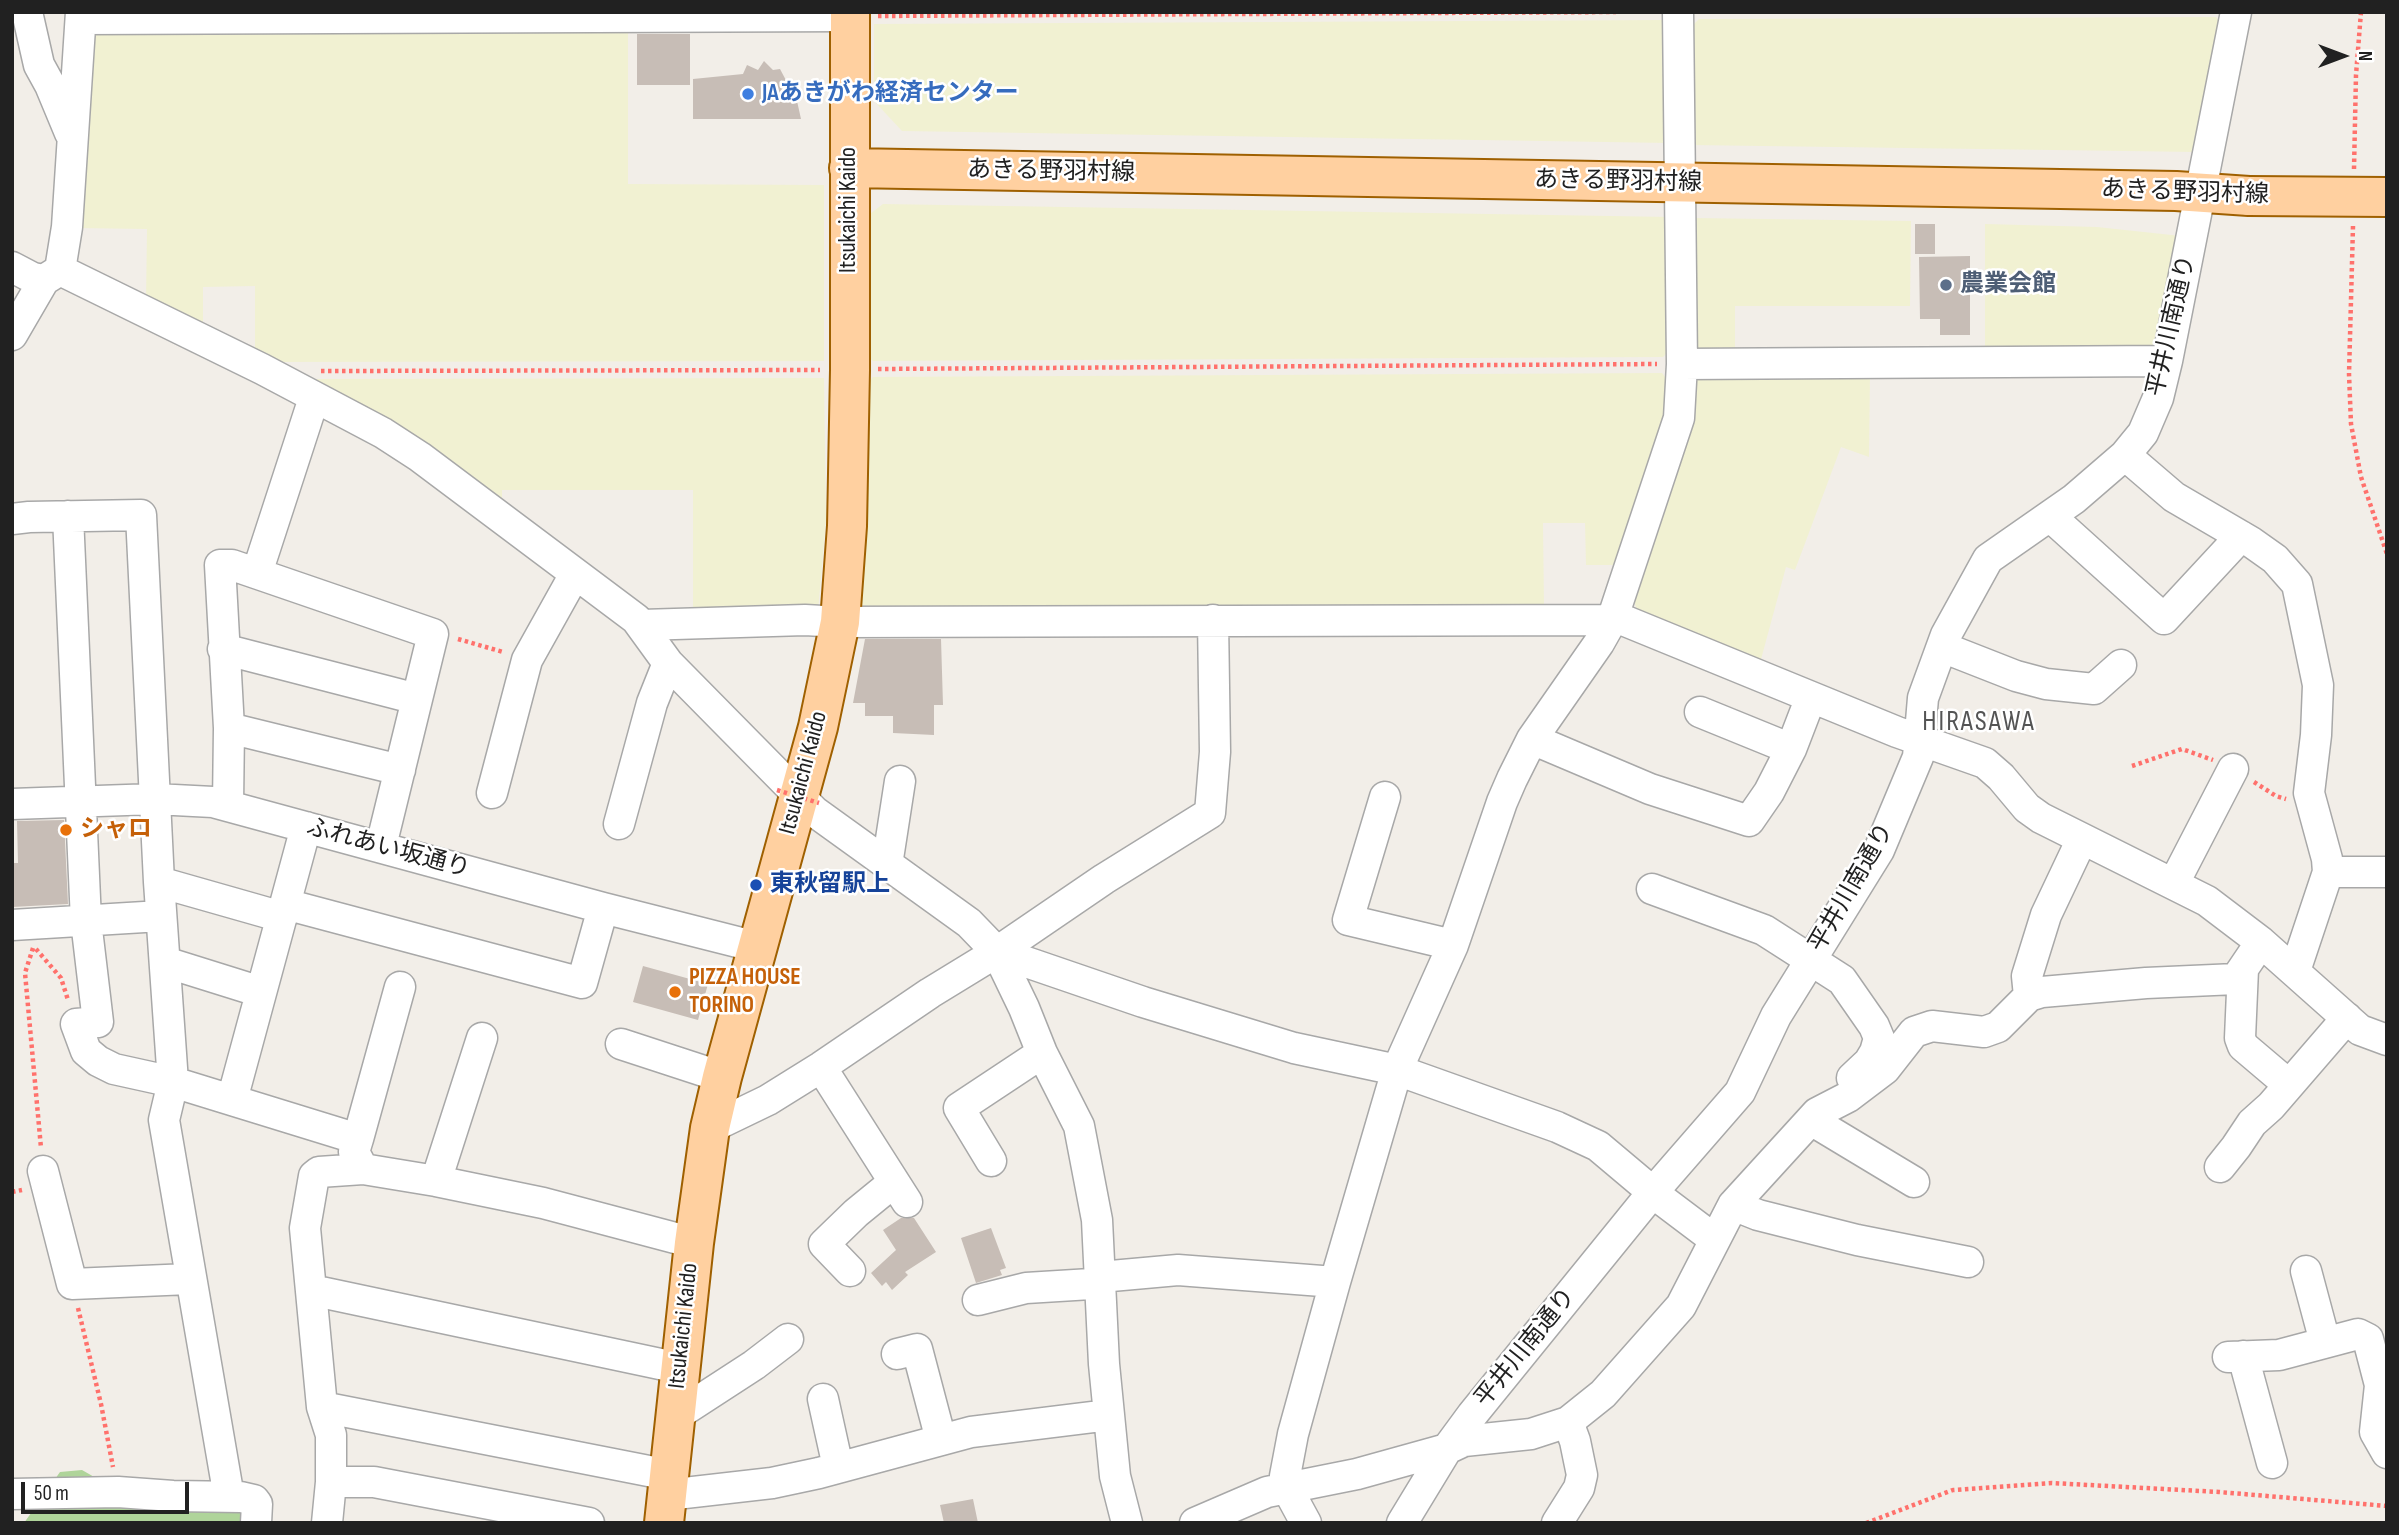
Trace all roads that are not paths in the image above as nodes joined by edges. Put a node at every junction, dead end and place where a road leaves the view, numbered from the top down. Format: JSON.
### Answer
{"nodes":[{"id":1,"x":27,"y":12,"type":"edge"},
{"id":2,"x":1678,"y":12,"type":"edge"},
{"id":3,"x":2236,"y":12,"type":"edge"},
{"id":4,"x":850,"y":14,"type":"edge"},
{"id":5,"x":81,"y":15,"type":"edge"},
{"id":6,"x":73,"y":142,"type":"junction"},
{"id":7,"x":849,"y":168,"type":"junction"},
{"id":8,"x":1680,"y":183,"type":"junction"},
{"id":9,"x":2200,"y":194,"type":"junction"},
{"id":10,"x":2387,"y":197,"type":"edge"},
{"id":11,"x":12,"y":267,"type":"edge"},
{"id":12,"x":52,"y":275,"type":"junction"},
{"id":13,"x":12,"y":335,"type":"edge"},
{"id":14,"x":2166,"y":361,"type":"junction"},
{"id":15,"x":1682,"y":363,"type":"junction"},
{"id":16,"x":303,"y":392,"type":"junction"},
{"id":17,"x":2125,"y":455,"type":"junction"},
{"id":18,"x":68,"y":516,"type":"junction"},
{"id":19,"x":2051,"y":517,"type":"junction"},
{"id":20,"x":12,"y":519,"type":"edge"},
{"id":21,"x":2241,"y":536,"type":"junction"},
{"id":22,"x":257,"y":573,"type":"junction"},
{"id":23,"x":575,"y":574,"type":"junction"},
{"id":24,"x":1213,"y":620,"type":"junction"},
{"id":25,"x":1612,"y":620,"type":"junction"},
{"id":26,"x":840,"y":622,"type":"junction"},
{"id":27,"x":642,"y":625,"type":"junction"},
{"id":28,"x":1942,"y":647,"type":"junction"},
{"id":29,"x":223,"y":649,"type":"junction"},
{"id":30,"x":668,"y":663,"type":"junction"},
{"id":31,"x":2121,"y":665,"type":"dead end"},
{"id":32,"x":1811,"y":697,"type":"junction"},
{"id":33,"x":417,"y":699,"type":"junction"},
{"id":34,"x":1700,"y":712,"type":"dead end"},
{"id":35,"x":229,"y":728,"type":"junction"},
{"id":36,"x":1532,"y":739,"type":"junction"},
{"id":37,"x":1920,"y":740,"type":"junction"},
{"id":38,"x":1791,"y":749,"type":"junction"},
{"id":39,"x":2233,"y":769,"type":"dead end"},
{"id":40,"x":400,"y":770,"type":"junction"},
{"id":41,"x":900,"y":781,"type":"dead end"},
{"id":42,"x":492,"y":793,"type":"dead end"},
{"id":43,"x":799,"y":796,"type":"junction"},
{"id":44,"x":1385,"y":797,"type":"dead end"},
{"id":45,"x":155,"y":799,"type":"junction"},
{"id":46,"x":81,"y":802,"type":"junction"},
{"id":47,"x":12,"y":804,"type":"edge"},
{"id":48,"x":228,"y":805,"type":"junction"},
{"id":49,"x":619,"y":824,"type":"dead end"},
{"id":50,"x":306,"y":827,"type":"junction"},
{"id":51,"x":2082,"y":839,"type":"junction"},
{"id":52,"x":381,"y":846,"type":"junction"},
{"id":53,"x":887,"y":865,"type":"junction"},
{"id":54,"x":2328,"y":872,"type":"junction"},
{"id":55,"x":2387,"y":872,"type":"edge"},
{"id":56,"x":159,"y":882,"type":"junction"},
{"id":57,"x":2174,"y":883,"type":"junction"},
{"id":58,"x":1652,"y":889,"type":"dead end"},
{"id":59,"x":603,"y":908,"type":"junction"},
{"id":60,"x":283,"y":910,"type":"junction"},
{"id":61,"x":161,"y":916,"type":"junction"},
{"id":62,"x":86,"y":921,"type":"junction"},
{"id":63,"x":25,"y":932,"type":"edge"},
{"id":64,"x":2261,"y":942,"type":"junction"},
{"id":65,"x":1452,"y":946,"type":"junction"},
{"id":66,"x":757,"y":947,"type":"junction"},
{"id":67,"x":997,"y":953,"type":"junction"},
{"id":68,"x":1811,"y":960,"type":"junction"},
{"id":69,"x":165,"y":962,"type":"junction"},
{"id":70,"x":2243,"y":969,"type":"junction"},
{"id":71,"x":2295,"y":971,"type":"junction"},
{"id":72,"x":400,"y":986,"type":"dead end"},
{"id":73,"x":261,"y":992,"type":"junction"},
{"id":74,"x":2029,"y":996,"type":"junction"},
{"id":75,"x":2347,"y":1018,"type":"junction"},
{"id":76,"x":482,"y":1038,"type":"dead end"},
{"id":77,"x":2387,"y":1040,"type":"edge"},
{"id":78,"x":621,"y":1044,"type":"dead end"},
{"id":79,"x":1042,"y":1053,"type":"junction"},
{"id":80,"x":821,"y":1068,"type":"junction"},
{"id":81,"x":1397,"y":1070,"type":"junction"},
{"id":82,"x":722,"y":1077,"type":"junction"},
{"id":83,"x":173,"y":1082,"type":"junction"},
{"id":84,"x":2289,"y":1085,"type":"junction"},
{"id":85,"x":232,"y":1100,"type":"junction"},
{"id":86,"x":1814,"y":1116,"type":"junction"},
{"id":87,"x":710,"y":1128,"type":"junction"},
{"id":88,"x":358,"y":1139,"type":"junction"},
{"id":89,"x":991,"y":1161,"type":"dead end"},
{"id":90,"x":2220,"y":1167,"type":"dead end"},
{"id":91,"x":363,"y":1169,"type":"junction"},
{"id":92,"x":44,"y":1171,"type":"road end"},
{"id":93,"x":436,"y":1181,"type":"junction"},
{"id":94,"x":1914,"y":1182,"type":"dead end"},
{"id":95,"x":1653,"y":1192,"type":"junction"},
{"id":96,"x":1733,"y":1205,"type":"junction"},
{"id":97,"x":1714,"y":1239,"type":"junction"},
{"id":98,"x":694,"y":1243,"type":"junction"},
{"id":99,"x":1968,"y":1262,"type":"dead end"},
{"id":100,"x":850,"y":1271,"type":"dead end"},
{"id":101,"x":2306,"y":1271,"type":"dead end"},
{"id":102,"x":189,"y":1279,"type":"junction"},
{"id":103,"x":1099,"y":1280,"type":"junction"},
{"id":104,"x":1335,"y":1282,"type":"junction"},
{"id":105,"x":311,"y":1290,"type":"junction"},
{"id":106,"x":978,"y":1300,"type":"dead end"},
{"id":107,"x":788,"y":1339,"type":"dead end"},
{"id":108,"x":2325,"y":1342,"type":"junction"},
{"id":109,"x":897,"y":1354,"type":"dead end"},
{"id":110,"x":679,"y":1368,"type":"junction"},
{"id":111,"x":823,"y":1399,"type":"dead end"},
{"id":112,"x":322,"y":1407,"type":"junction"},
{"id":113,"x":2382,"y":1412,"type":"edge"},
{"id":114,"x":1109,"y":1415,"type":"junction"},
{"id":115,"x":674,"y":1417,"type":"junction"},
{"id":116,"x":1568,"y":1422,"type":"junction"},
{"id":117,"x":941,"y":1440,"type":"junction"},
{"id":118,"x":1447,"y":1449,"type":"junction"},
{"id":119,"x":2387,"y":1453,"type":"edge"},
{"id":120,"x":2272,"y":1463,"type":"dead end"},
{"id":121,"x":838,"y":1467,"type":"junction"},
{"id":122,"x":331,"y":1482,"type":"junction"},
{"id":123,"x":1287,"y":1488,"type":"junction"},
{"id":124,"x":12,"y":1494,"type":"edge"},
{"id":125,"x":229,"y":1497,"type":"junction"},
{"id":126,"x":667,"y":1498,"type":"edge"},
{"id":127,"x":256,"y":1523,"type":"edge"},
{"id":128,"x":327,"y":1523,"type":"edge"},
{"id":129,"x":589,"y":1523,"type":"edge"},
{"id":130,"x":1127,"y":1523,"type":"edge"},
{"id":131,"x":1195,"y":1523,"type":"edge"},
{"id":132,"x":1307,"y":1523,"type":"edge"},
{"id":133,"x":1402,"y":1523,"type":"edge"},
{"id":134,"x":1557,"y":1523,"type":"edge"}],
"edges":[{"from":1,"to":6,"type":"street"},
{"from":2,"to":8,"type":"street"},
{"from":3,"to":9,"type":"street","name":"平井川南通り"},
{"from":4,"to":5,"type":"street"},
{"from":4,"to":7,"type":"main road","name":"Itsukaichi Kaido"},
{"from":5,"to":6,"type":"street"},
{"from":6,"to":12,"type":"street"},
{"from":7,"to":8,"type":"main road","name":"あきる野羽村線"},
{"from":7,"to":26,"type":"main road","name":"Itsukaichi Kaido"},
{"from":8,"to":9,"type":"main road","name":"あきる野羽村線"},
{"from":8,"to":15,"type":"street"},
{"from":9,"to":10,"type":"main road","name":"あきる野羽村線","bridge":true},
{"from":9,"to":14,"type":"street","name":"平井川南通り"},
{"from":11,"to":12,"type":"street"},
{"from":12,"to":13,"type":"street"},
{"from":12,"to":16,"type":"street"},
{"from":14,"to":15,"type":"street"},
{"from":14,"to":17,"type":"street","name":"平井川南通り"},
{"from":15,"to":25,"type":"street"},
{"from":16,"to":22,"type":"street"},
{"from":16,"to":23,"type":"street"},
{"from":17,"to":19,"type":"street","name":"平井川南通り"},
{"from":17,"to":21,"type":"street"},
{"from":18,"to":20,"type":"street"},
{"from":18,"to":45,"type":"street"},
{"from":18,"to":46,"type":"street"},
{"from":19,"to":21,"type":"street"},
{"from":19,"to":28,"type":"street","name":"平井川南通り"},
{"from":21,"to":54,"type":"street"},
{"from":22,"to":29,"type":"street"},
{"from":22,"to":33,"type":"street"},
{"from":23,"to":27,"type":"street"},
{"from":23,"to":42,"type":"street"},
{"from":24,"to":25,"type":"street"},
{"from":24,"to":26,"type":"street"},
{"from":24,"to":67,"type":"street"},
{"from":25,"to":32,"type":"street"},
{"from":25,"to":36,"type":"street"},
{"from":26,"to":27,"type":"street"},
{"from":26,"to":43,"type":"main road","name":"Itsukaichi Kaido"},
{"from":27,"to":30,"type":"street"},
{"from":28,"to":31,"type":"street"},
{"from":28,"to":37,"type":"street","name":"平井川南通り"},
{"from":29,"to":33,"type":"street"},
{"from":29,"to":35,"type":"street"},
{"from":30,"to":43,"type":"street"},
{"from":30,"to":49,"type":"street"},
{"from":32,"to":37,"type":"street"},
{"from":32,"to":38,"type":"street"},
{"from":33,"to":40,"type":"street"},
{"from":34,"to":38,"type":"street"},
{"from":35,"to":40,"type":"street"},
{"from":35,"to":48,"type":"street"},
{"from":36,"to":38,"type":"street"},
{"from":36,"to":65,"type":"street"},
{"from":37,"to":51,"type":"street"},
{"from":37,"to":68,"type":"street","name":"平井川南通り"},
{"from":39,"to":57,"type":"street"},
{"from":40,"to":52,"type":"street"},
{"from":41,"to":53,"type":"street"},
{"from":43,"to":53,"type":"street"},
{"from":43,"to":66,"type":"main road","name":"Itsukaichi Kaido"},
{"from":44,"to":65,"type":"street"},
{"from":45,"to":46,"type":"street","name":"ふれあい坂通り"},
{"from":45,"to":48,"type":"street","name":"ふれあい坂通り"},
{"from":45,"to":56,"type":"street"},
{"from":46,"to":47,"type":"street","name":"ふれあい坂通り"},
{"from":46,"to":62,"type":"street"},
{"from":48,"to":50,"type":"street","name":"ふれあい坂通り"},
{"from":50,"to":52,"type":"street","name":"ふれあい坂通り"},
{"from":50,"to":60,"type":"street"},
{"from":51,"to":57,"type":"street"},
{"from":51,"to":74,"type":"street"},
{"from":52,"to":59,"type":"street","name":"ふれあい坂通り"},
{"from":53,"to":67,"type":"street"},
{"from":54,"to":55,"type":"street"},
{"from":54,"to":71,"type":"street"},
{"from":56,"to":60,"type":"street"},
{"from":56,"to":61,"type":"street"},
{"from":57,"to":64,"type":"street"},
{"from":58,"to":68,"type":"street"},
{"from":59,"to":60,"type":"street"},
{"from":59,"to":66,"type":"street","name":"ふれあい坂通り"},
{"from":60,"to":73,"type":"street"},
{"from":61,"to":62,"type":"street"},
{"from":61,"to":69,"type":"street"},
{"from":62,"to":63,"type":"street"},
{"from":62,"to":83,"type":"street"},
{"from":64,"to":70,"type":"street"},
{"from":64,"to":71,"type":"street"},
{"from":65,"to":81,"type":"street"},
{"from":66,"to":82,"type":"main road","name":"Itsukaichi Kaido"},
{"from":67,"to":79,"type":"street"},
{"from":67,"to":80,"type":"street"},
{"from":67,"to":81,"type":"street"},
{"from":68,"to":86,"type":"street"},
{"from":68,"to":95,"type":"street","name":"平井川南通り"},
{"from":69,"to":73,"type":"street"},
{"from":69,"to":83,"type":"street"},
{"from":70,"to":74,"type":"street"},
{"from":70,"to":84,"type":"street"},
{"from":71,"to":75,"type":"street"},
{"from":72,"to":88,"type":"street"},
{"from":73,"to":85,"type":"street"},
{"from":74,"to":86,"type":"street"},
{"from":75,"to":77,"type":"street"},
{"from":75,"to":84,"type":"street"},
{"from":76,"to":93,"type":"street"},
{"from":78,"to":82,"type":"street"},
{"from":79,"to":89,"type":"street"},
{"from":79,"to":103,"type":"street"},
{"from":80,"to":87,"type":"street"},
{"from":80,"to":100,"type":"street"},
{"from":81,"to":95,"type":"street"},
{"from":81,"to":104,"type":"street"},
{"from":82,"to":87,"type":"main road","name":"Itsukaichi Kaido"},
{"from":83,"to":85,"type":"street"},
{"from":83,"to":102,"type":"street"},
{"from":84,"to":90,"type":"street"},
{"from":85,"to":88,"type":"street"},
{"from":86,"to":94,"type":"street"},
{"from":86,"to":96,"type":"street"},
{"from":87,"to":98,"type":"main road","name":"Itsukaichi Kaido"},
{"from":88,"to":91,"type":"street"},
{"from":91,"to":93,"type":"street"},
{"from":91,"to":105,"type":"street"},
{"from":92,"to":102,"type":"street"},
{"from":93,"to":98,"type":"street"},
{"from":95,"to":97,"type":"street"},
{"from":95,"to":118,"type":"street","name":"平井川南通り"},
{"from":96,"to":97,"type":"street"},
{"from":96,"to":99,"type":"street"},
{"from":97,"to":116,"type":"street"},
{"from":98,"to":110,"type":"main road","name":"Itsukaichi Kaido"},
{"from":101,"to":108,"type":"street"},
{"from":102,"to":125,"type":"street"},
{"from":103,"to":104,"type":"street"},
{"from":103,"to":106,"type":"street"},
{"from":103,"to":114,"type":"street"},
{"from":104,"to":123,"type":"street"},
{"from":105,"to":110,"type":"street"},
{"from":105,"to":112,"type":"street"},
{"from":107,"to":115,"type":"street"},
{"from":108,"to":113,"type":"street"},
{"from":108,"to":120,"type":"street"},
{"from":109,"to":117,"type":"street"},
{"from":110,"to":115,"type":"main road","name":"Itsukaichi Kaido"},
{"from":111,"to":121,"type":"street"},
{"from":112,"to":122,"type":"street"},
{"from":112,"to":126,"type":"street"},
{"from":113,"to":119,"type":"street"},
{"from":114,"to":117,"type":"street"},
{"from":114,"to":130,"type":"street"},
{"from":115,"to":126,"type":"main road","name":"Itsukaichi Kaido"},
{"from":116,"to":118,"type":"street"},
{"from":116,"to":134,"type":"street"},
{"from":117,"to":121,"type":"street"},
{"from":118,"to":123,"type":"street"},
{"from":118,"to":133,"type":"street","name":"平井川南通り"},
{"from":121,"to":126,"type":"street"},
{"from":122,"to":128,"type":"street"},
{"from":122,"to":129,"type":"street"},
{"from":123,"to":131,"type":"street"},
{"from":123,"to":132,"type":"street"},
{"from":124,"to":125,"type":"street"},
{"from":125,"to":127,"type":"street"}]}
